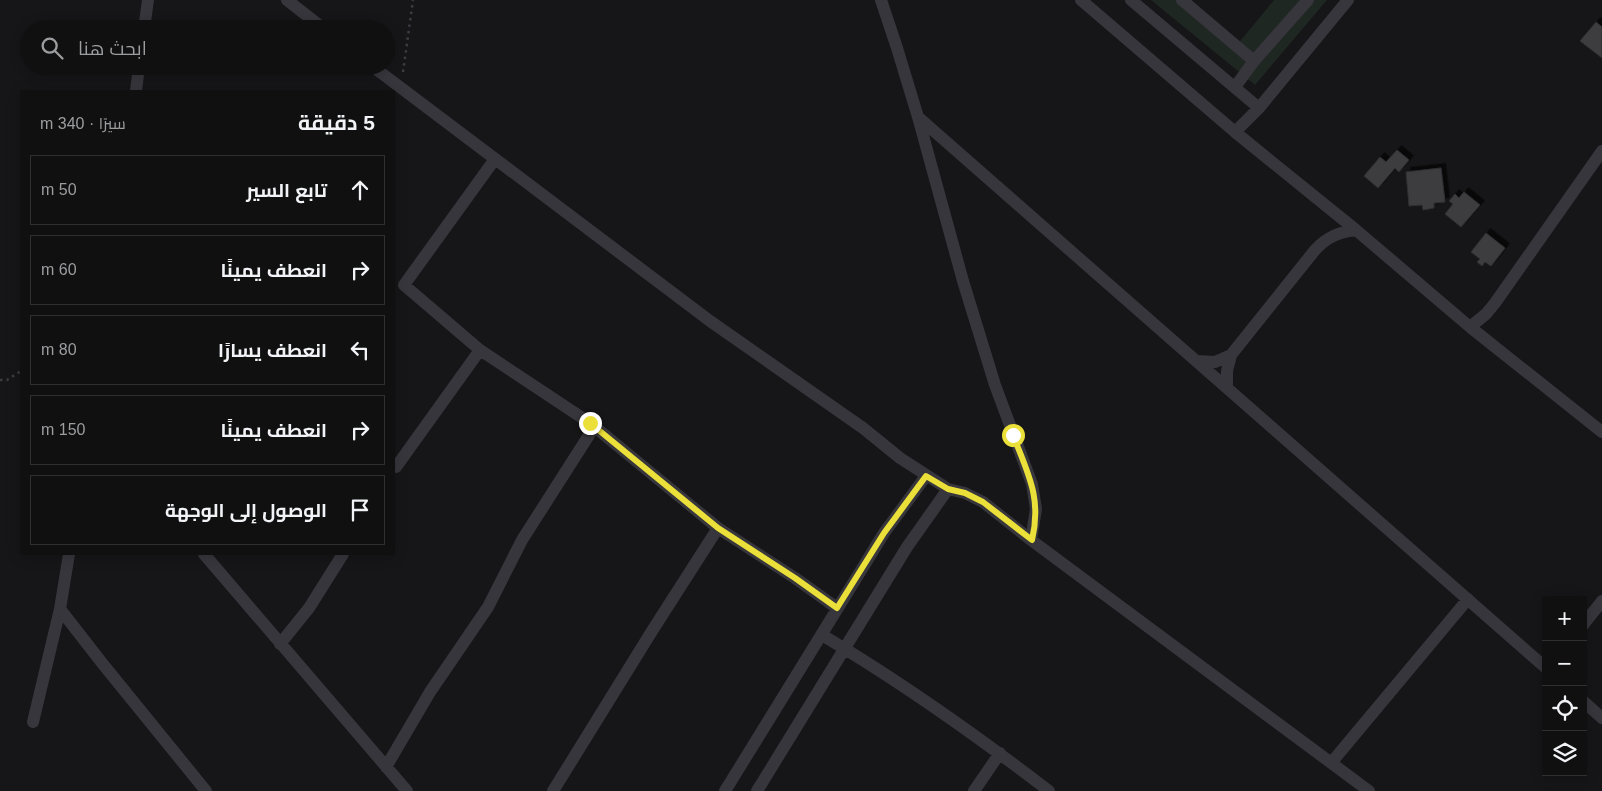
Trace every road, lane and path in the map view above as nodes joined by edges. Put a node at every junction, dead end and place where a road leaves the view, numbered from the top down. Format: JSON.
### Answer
{"nodes":[{"id":1,"x":148,"y":0,"type":"edge"},
{"id":2,"x":287,"y":0,"type":"edge"},
{"id":3,"x":413,"y":0,"type":"edge"},
{"id":4,"x":881,"y":0,"type":"edge"},
{"id":5,"x":1081,"y":0,"type":"edge"},
{"id":6,"x":1130,"y":0,"type":"edge"},
{"id":7,"x":1182,"y":0,"type":"edge"},
{"id":8,"x":1308,"y":0,"type":"edge"},
{"id":9,"x":1348,"y":0,"type":"edge"},
{"id":10,"x":145,"y":20,"type":"edge"},
{"id":11,"x":313,"y":20,"type":"edge"},
{"id":12,"x":1254,"y":61,"type":"junction"},
{"id":13,"x":139,"y":75,"type":"edge"},
{"id":14,"x":383,"y":75,"type":"edge"},
{"id":15,"x":1235,"y":87,"type":"junction"},
{"id":16,"x":401,"y":89,"type":"junction"},
{"id":17,"x":140,"y":90,"type":"edge"},
{"id":18,"x":1259,"y":108,"type":"junction"},
{"id":19,"x":918,"y":117,"type":"junction"},
{"id":20,"x":1235,"y":132,"type":"junction"},
{"id":21,"x":1602,"y":152,"type":"edge"},
{"id":22,"x":495,"y":158,"type":"junction"},
{"id":23,"x":1356,"y":230,"type":"junction"},
{"id":24,"x":399,"y":281,"type":"edge"},
{"id":25,"x":1470,"y":327,"type":"junction"},
{"id":26,"x":480,"y":350,"type":"junction"},
{"id":27,"x":1231,"y":355,"type":"junction"},
{"id":28,"x":1198,"y":361,"type":"junction"},
{"id":29,"x":20,"y":372,"type":"edge"},
{"id":30,"x":0,"y":380,"type":"edge"},
{"id":31,"x":1227,"y":387,"type":"junction"},
{"id":32,"x":590,"y":423,"type":"junction"},
{"id":33,"x":1602,"y":432,"type":"edge"},
{"id":34,"x":395,"y":468,"type":"edge"},
{"id":35,"x":926,"y":476,"type":"junction"},
{"id":36,"x":948,"y":489,"type":"junction"},
{"id":37,"x":718,"y":528,"type":"junction"},
{"id":38,"x":1032,"y":540,"type":"junction"},
{"id":39,"x":69,"y":555,"type":"edge"},
{"id":40,"x":205,"y":555,"type":"edge"},
{"id":41,"x":342,"y":555,"type":"edge"},
{"id":42,"x":1468,"y":599,"type":"junction"},
{"id":43,"x":1602,"y":601,"type":"edge"},
{"id":44,"x":837,"y":608,"type":"junction"},
{"id":45,"x":60,"y":609,"type":"junction"},
{"id":46,"x":1587,"y":620,"type":"edge"},
{"id":47,"x":822,"y":635,"type":"junction"},
{"id":48,"x":280,"y":644,"type":"junction"},
{"id":49,"x":845,"y":649,"type":"junction"},
{"id":50,"x":1542,"y":664,"type":"edge"},
{"id":51,"x":1587,"y":705,"type":"edge"},
{"id":52,"x":1602,"y":718,"type":"edge"},
{"id":53,"x":33,"y":722,"type":"dead end"},
{"id":54,"x":1000,"y":753,"type":"junction"},
{"id":55,"x":1331,"y":763,"type":"junction"},
{"id":56,"x":386,"y":767,"type":"junction"},
{"id":57,"x":206,"y":791,"type":"edge"},
{"id":58,"x":407,"y":791,"type":"edge"},
{"id":59,"x":553,"y":791,"type":"edge"},
{"id":60,"x":725,"y":791,"type":"edge"},
{"id":61,"x":757,"y":791,"type":"edge"},
{"id":62,"x":974,"y":791,"type":"edge"},
{"id":63,"x":1049,"y":791,"type":"edge"},
{"id":64,"x":1369,"y":791,"type":"edge"}],
"edges":[{"from":1,"to":10,"type":"street"},
{"from":2,"to":11,"type":"street"},
{"from":3,"to":16,"type":"path"},
{"from":4,"to":19,"type":"street"},
{"from":5,"to":20,"type":"street"},
{"from":6,"to":15,"type":"street"},
{"from":7,"to":12,"type":"street"},
{"from":8,"to":12,"type":"street"},
{"from":9,"to":18,"type":"street"},
{"from":12,"to":15,"type":"street"},
{"from":13,"to":17,"type":"street"},
{"from":14,"to":16,"type":"street"},
{"from":15,"to":18,"type":"street"},
{"from":16,"to":22,"type":"street"},
{"from":18,"to":20,"type":"street"},
{"from":19,"to":28,"type":"street"},
{"from":19,"to":38,"type":"street"},
{"from":20,"to":23,"type":"street"},
{"from":21,"to":25,"type":"street"},
{"from":22,"to":24,"type":"street"},
{"from":22,"to":35,"type":"street"},
{"from":23,"to":25,"type":"street"},
{"from":23,"to":27,"type":"street"},
{"from":24,"to":26,"type":"street"},
{"from":25,"to":33,"type":"street"},
{"from":26,"to":32,"type":"street"},
{"from":26,"to":34,"type":"street"},
{"from":27,"to":28,"type":"street"},
{"from":27,"to":31,"type":"street"},
{"from":28,"to":31,"type":"street"},
{"from":29,"to":30,"type":"path"},
{"from":31,"to":42,"type":"street"},
{"from":32,"to":37,"type":"street"},
{"from":32,"to":56,"type":"street"},
{"from":35,"to":36,"type":"street"},
{"from":35,"to":44,"type":"street"},
{"from":36,"to":38,"type":"street"},
{"from":36,"to":49,"type":"street"},
{"from":37,"to":44,"type":"street"},
{"from":37,"to":59,"type":"street"},
{"from":38,"to":55,"type":"street"},
{"from":39,"to":45,"type":"street"},
{"from":40,"to":48,"type":"street"},
{"from":41,"to":48,"type":"street"},
{"from":42,"to":50,"type":"street"},
{"from":42,"to":55,"type":"street"},
{"from":43,"to":46,"type":"street"},
{"from":44,"to":47,"type":"street"},
{"from":45,"to":53,"type":"street"},
{"from":45,"to":57,"type":"street"},
{"from":47,"to":49,"type":"street"},
{"from":47,"to":60,"type":"street"},
{"from":48,"to":56,"type":"street"},
{"from":49,"to":54,"type":"street"},
{"from":49,"to":61,"type":"street"},
{"from":51,"to":52,"type":"street"},
{"from":54,"to":62,"type":"street"},
{"from":54,"to":63,"type":"street"},
{"from":55,"to":64,"type":"street"},
{"from":56,"to":58,"type":"street"}]}
